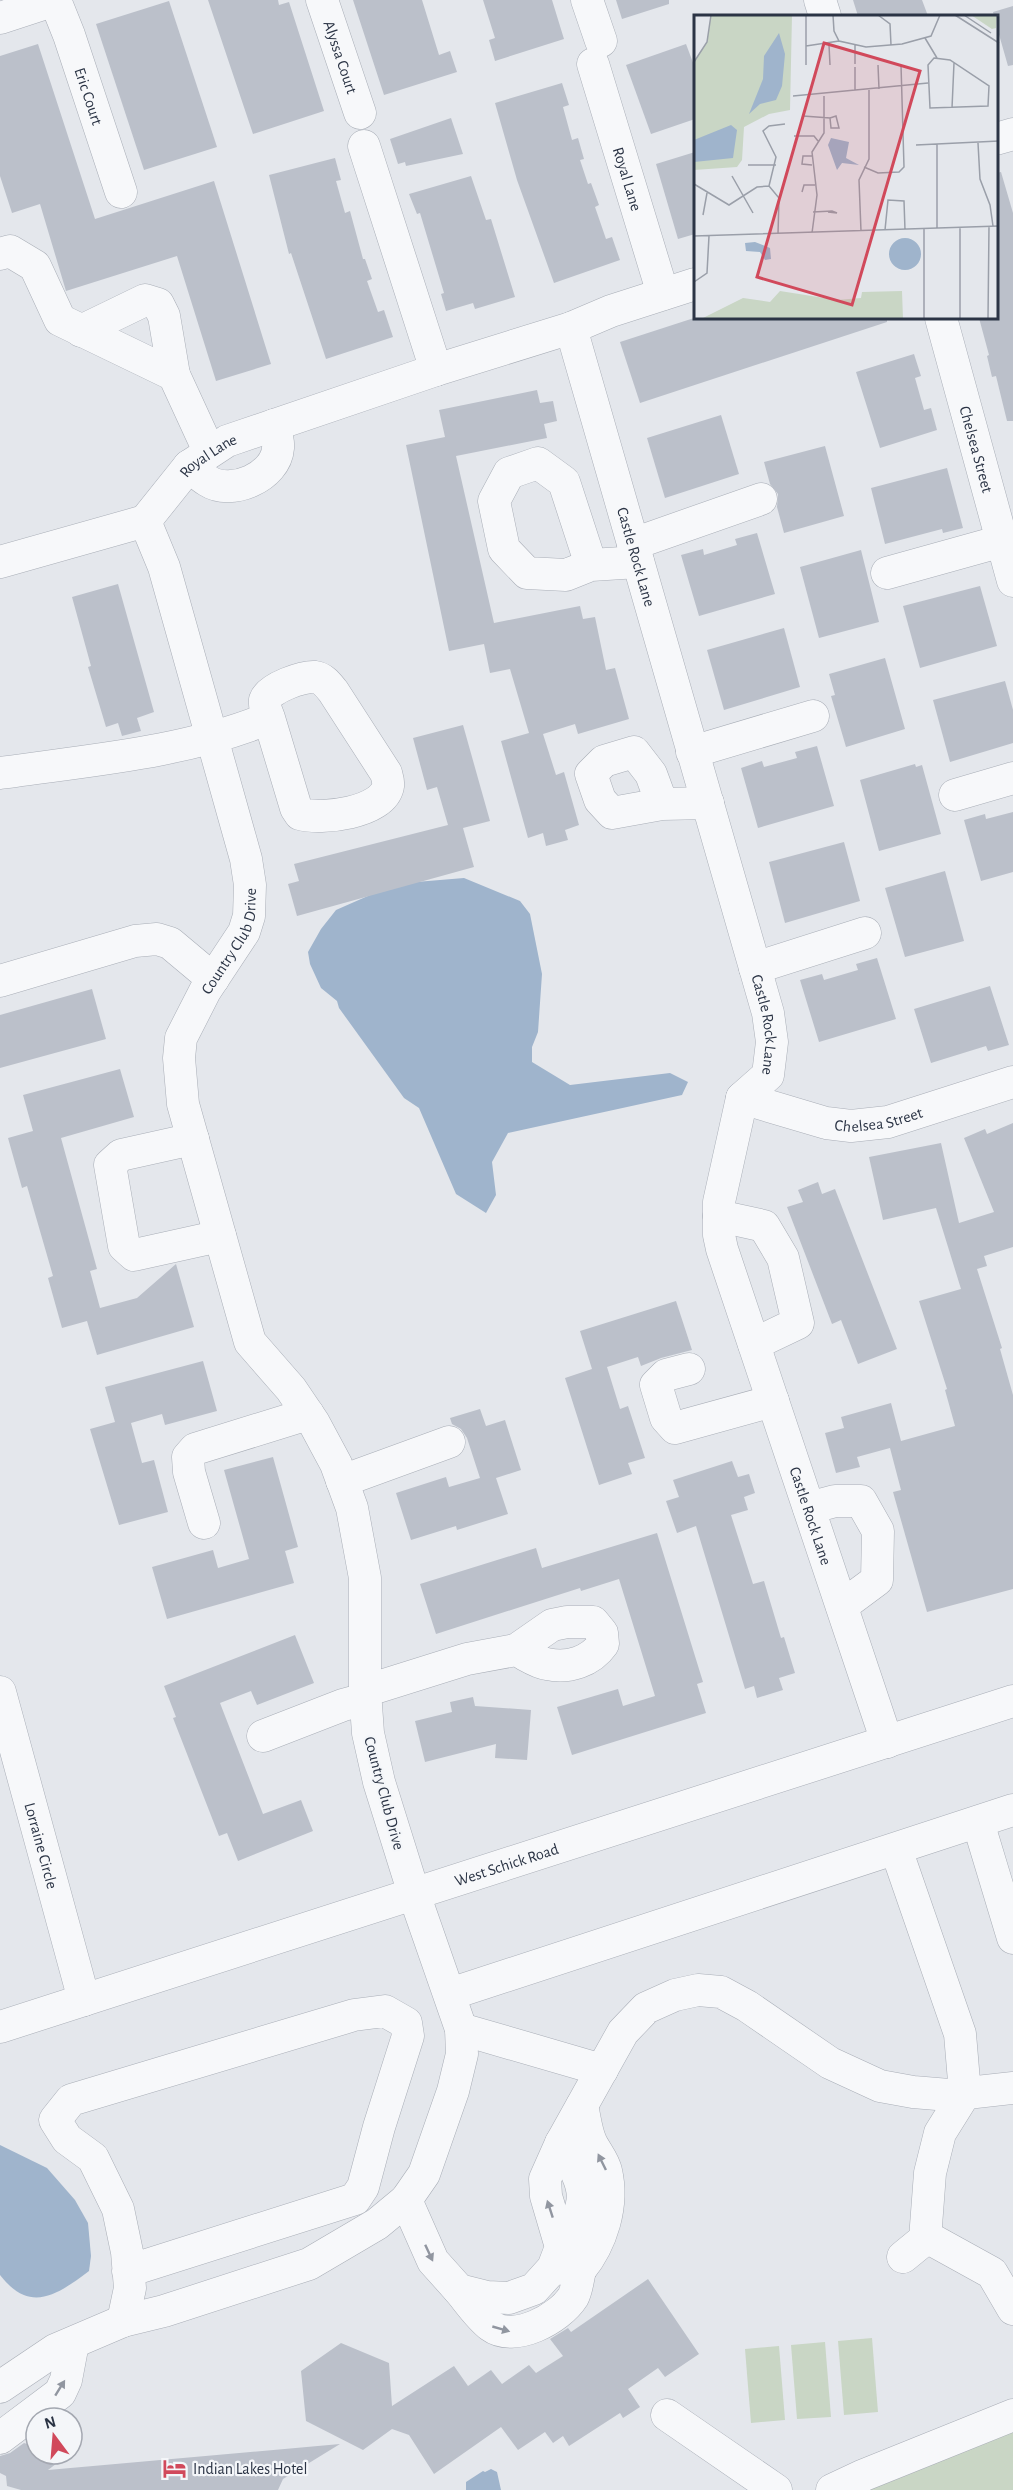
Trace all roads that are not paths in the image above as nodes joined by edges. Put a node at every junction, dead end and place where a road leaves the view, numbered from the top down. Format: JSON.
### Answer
{"nodes":[{"id":1,"x":55,"y":0,"type":"edge"},
{"id":2,"x":322,"y":0,"type":"edge"},
{"id":3,"x":587,"y":0,"type":"edge"},
{"id":4,"x":820,"y":0,"type":"edge"},
{"id":5,"x":825,"y":15,"type":"edge"},
{"id":6,"x":0,"y":18,"type":"edge"},
{"id":7,"x":360,"y":113,"type":"dead end"},
{"id":8,"x":1013,"y":134,"type":"edge"},
{"id":9,"x":998,"y":138,"type":"edge"},
{"id":10,"x":364,"y":146,"type":"dead end"},
{"id":11,"x":121,"y":192,"type":"dead end"},
{"id":12,"x":0,"y":254,"type":"edge"},
{"id":13,"x":694,"y":284,"type":"edge"},
{"id":14,"x":663,"y":294,"type":"junction"},
{"id":15,"x":942,"y":320,"type":"edge"},
{"id":16,"x":571,"y":328,"type":"junction"},
{"id":17,"x":81,"y":331,"type":"junction"},
{"id":18,"x":436,"y":370,"type":"junction"},
{"id":19,"x":174,"y":375,"type":"junction"},
{"id":20,"x":274,"y":425,"type":"junction"},
{"id":21,"x":199,"y":459,"type":"junction"},
{"id":22,"x":761,"y":499,"type":"dead end"},
{"id":23,"x":145,"y":521,"type":"junction"},
{"id":24,"x":1002,"y":541,"type":"junction"},
{"id":25,"x":636,"y":553,"type":"junction"},
{"id":26,"x":0,"y":562,"type":"edge"},
{"id":27,"x":591,"y":565,"type":"dead end"},
{"id":28,"x":887,"y":573,"type":"dead end"},
{"id":29,"x":1013,"y":580,"type":"edge"},
{"id":30,"x":813,"y":716,"type":"dead end"},
{"id":31,"x":269,"y":718,"type":"junction"},
{"id":32,"x":212,"y":738,"type":"junction"},
{"id":33,"x":692,"y":752,"type":"junction"},
{"id":34,"x":0,"y":773,"type":"edge"},
{"id":35,"x":1013,"y":778,"type":"edge"},
{"id":36,"x":955,"y":795,"type":"dead end"},
{"id":37,"x":708,"y":803,"type":"junction"},
{"id":38,"x":662,"y":804,"type":"dead end"},
{"id":39,"x":865,"y":933,"type":"dead end"},
{"id":40,"x":755,"y":968,"type":"junction"},
{"id":41,"x":213,"y":979,"type":"junction"},
{"id":42,"x":0,"y":981,"type":"edge"},
{"id":43,"x":1013,"y":1082,"type":"edge"},
{"id":44,"x":741,"y":1098,"type":"junction"},
{"id":45,"x":193,"y":1139,"type":"junction"},
{"id":46,"x":719,"y":1216,"type":"junction"},
{"id":47,"x":220,"y":1236,"type":"junction"},
{"id":48,"x":754,"y":1344,"type":"junction"},
{"id":49,"x":689,"y":1369,"type":"dead end"},
{"id":50,"x":773,"y":1401,"type":"junction"},
{"id":51,"x":308,"y":1414,"type":"junction"},
{"id":52,"x":449,"y":1442,"type":"dead end"},
{"id":53,"x":342,"y":1481,"type":"junction"},
{"id":54,"x":809,"y":1508,"type":"junction"},
{"id":55,"x":204,"y":1523,"type":"dead end"},
{"id":56,"x":842,"y":1606,"type":"junction"},
{"id":57,"x":516,"y":1650,"type":"dead end"},
{"id":58,"x":0,"y":1692,"type":"edge"},
{"id":59,"x":365,"y":1695,"type":"junction"},
{"id":60,"x":1013,"y":1701,"type":"edge"},
{"id":61,"x":263,"y":1736,"type":"dead end"},
{"id":62,"x":887,"y":1742,"type":"junction"},
{"id":63,"x":1013,"y":1810,"type":"edge"},
{"id":64,"x":978,"y":1822,"type":"junction"},
{"id":65,"x":896,"y":1849,"type":"junction"},
{"id":66,"x":414,"y":1894,"type":"junction"},
{"id":67,"x":1013,"y":1938,"type":"edge"},
{"id":68,"x":84,"y":2000,"type":"junction"},
{"id":69,"x":456,"y":2011,"type":"junction"},
{"id":70,"x":406,"y":2023,"type":"junction"},
{"id":71,"x":0,"y":2027,"type":"edge"},
{"id":72,"x":602,"y":2070,"type":"junction"},
{"id":73,"x":1013,"y":2088,"type":"edge"},
{"id":74,"x":965,"y":2093,"type":"junction"},
{"id":75,"x":582,"y":2106,"type":"junction"},
{"id":76,"x":355,"y":2199,"type":"junction"},
{"id":77,"x":396,"y":2208,"type":"junction"},
{"id":78,"x":925,"y":2236,"type":"junction"},
{"id":79,"x":903,"y":2257,"type":"dead end"},
{"id":80,"x":565,"y":2262,"type":"junction"},
{"id":81,"x":128,"y":2271,"type":"junction"},
{"id":82,"x":1013,"y":2309,"type":"edge"},
{"id":83,"x":123,"y":2321,"type":"junction"},
{"id":84,"x":73,"y":2343,"type":"junction"},
{"id":85,"x":0,"y":2387,"type":"edge"},
{"id":86,"x":667,"y":2415,"type":"dead end"},
{"id":87,"x":1013,"y":2415,"type":"edge"},
{"id":88,"x":0,"y":2438,"type":"edge"},
{"id":89,"x":776,"y":2490,"type":"edge"},
{"id":90,"x":832,"y":2490,"type":"edge"}],
"edges":[{"from":1,"to":6,"type":"street"},
{"from":1,"to":11,"type":"street","name":"Eric Court"},
{"from":2,"to":7,"type":"street","name":"Alyssa Court"},
{"from":3,"to":14,"type":"street","name":"Royal Lane"},
{"from":4,"to":5,"type":"street"},
{"from":8,"to":9,"type":"street"},
{"from":10,"to":18,"type":"street"},
{"from":12,"to":17,"type":"street"},
{"from":13,"to":14,"type":"street","name":"Royal Lane"},
{"from":14,"to":16,"type":"street","name":"Royal Lane"},
{"from":15,"to":24,"type":"street","name":"Chelsea Street"},
{"from":16,"to":18,"type":"street","name":"Royal Lane"},
{"from":16,"to":25,"type":"street","name":"Castle Rock Lane"},
{"from":17,"to":19,"type":"street"},
{"from":17,"to":19,"type":"street"},
{"from":18,"to":20,"type":"street","name":"Royal Lane"},
{"from":19,"to":21,"type":"street"},
{"from":20,"to":21,"type":"street","name":"Royal Lane"},
{"from":20,"to":21,"type":"street"},
{"from":21,"to":23,"type":"street","name":"Royal Lane"},
{"from":22,"to":25,"type":"street"},
{"from":23,"to":26,"type":"street"},
{"from":23,"to":32,"type":"street","name":"Country Club Drive"},
{"from":24,"to":28,"type":"street"},
{"from":24,"to":29,"type":"street","name":"Chelsea Street"},
{"from":25,"to":27,"type":"street"},
{"from":25,"to":33,"type":"street","name":"Castle Rock Lane"},
{"from":30,"to":33,"type":"street"},
{"from":31,"to":31,"type":"street"},
{"from":31,"to":32,"type":"street"},
{"from":32,"to":34,"type":"street"},
{"from":32,"to":41,"type":"street","name":"Country Club Drive"},
{"from":33,"to":37,"type":"street","name":"Castle Rock Lane"},
{"from":35,"to":36,"type":"street"},
{"from":37,"to":38,"type":"street"},
{"from":37,"to":40,"type":"street","name":"Castle Rock Lane"},
{"from":39,"to":40,"type":"street"},
{"from":40,"to":44,"type":"street","name":"Castle Rock Lane"},
{"from":41,"to":42,"type":"street"},
{"from":41,"to":45,"type":"street","name":"Country Club Drive"},
{"from":43,"to":44,"type":"street","name":"Chelsea Street"},
{"from":44,"to":46,"type":"street","name":"Castle Rock Lane"},
{"from":45,"to":47,"type":"street","name":"Country Club Drive"},
{"from":45,"to":47,"type":"street"},
{"from":46,"to":48,"type":"street","name":"Castle Rock Lane"},
{"from":46,"to":48,"type":"street"},
{"from":47,"to":51,"type":"street","name":"Country Club Drive"},
{"from":48,"to":50,"type":"street","name":"Castle Rock Lane"},
{"from":49,"to":50,"type":"street"},
{"from":50,"to":54,"type":"street","name":"Castle Rock Lane"},
{"from":51,"to":53,"type":"street","name":"Country Club Drive"},
{"from":51,"to":55,"type":"street"},
{"from":52,"to":53,"type":"street"},
{"from":53,"to":59,"type":"street","name":"Country Club Drive"},
{"from":54,"to":56,"type":"street","name":"Castle Rock Lane"},
{"from":54,"to":56,"type":"street"},
{"from":56,"to":62,"type":"street","name":"Castle Rock Lane"},
{"from":57,"to":59,"type":"street"},
{"from":58,"to":68,"type":"street","name":"Lorraine Circle"},
{"from":59,"to":61,"type":"street"},
{"from":59,"to":66,"type":"street","name":"Country Club Drive"},
{"from":60,"to":62,"type":"street","name":"West Schick Road"},
{"from":62,"to":66,"type":"street","name":"West Schick Road"},
{"from":63,"to":64,"type":"street"},
{"from":64,"to":65,"type":"street"},
{"from":64,"to":67,"type":"street"},
{"from":65,"to":69,"type":"street"},
{"from":65,"to":74,"type":"street"},
{"from":66,"to":68,"type":"street","name":"West Schick Road"},
{"from":66,"to":69,"type":"street","name":"Country Club Drive"},
{"from":68,"to":71,"type":"street","name":"West Schick Road"},
{"from":69,"to":70,"type":"street"},
{"from":69,"to":72,"type":"street"},
{"from":69,"to":77,"type":"street"},
{"from":70,"to":76,"type":"street"},
{"from":70,"to":81,"type":"street"},
{"from":72,"to":74,"type":"street"},
{"from":72,"to":75,"type":"street"},
{"from":73,"to":74,"type":"street"},
{"from":74,"to":78,"type":"street"},
{"from":80,"to":75,"type":"street","one_way":true},
{"from":80,"to":75,"type":"street","one_way":true},
{"from":76,"to":77,"type":"street"},
{"from":76,"to":81,"type":"street"},
{"from":77,"to":80,"type":"street","one_way":true},
{"from":77,"to":83,"type":"street"},
{"from":78,"to":79,"type":"street"},
{"from":78,"to":82,"type":"street"},
{"from":81,"to":83,"type":"street"},
{"from":83,"to":84,"type":"street"},
{"from":84,"to":85,"type":"street"},
{"from":88,"to":84,"type":"street","one_way":true},
{"from":86,"to":89,"type":"street"},
{"from":87,"to":90,"type":"street"}]}
